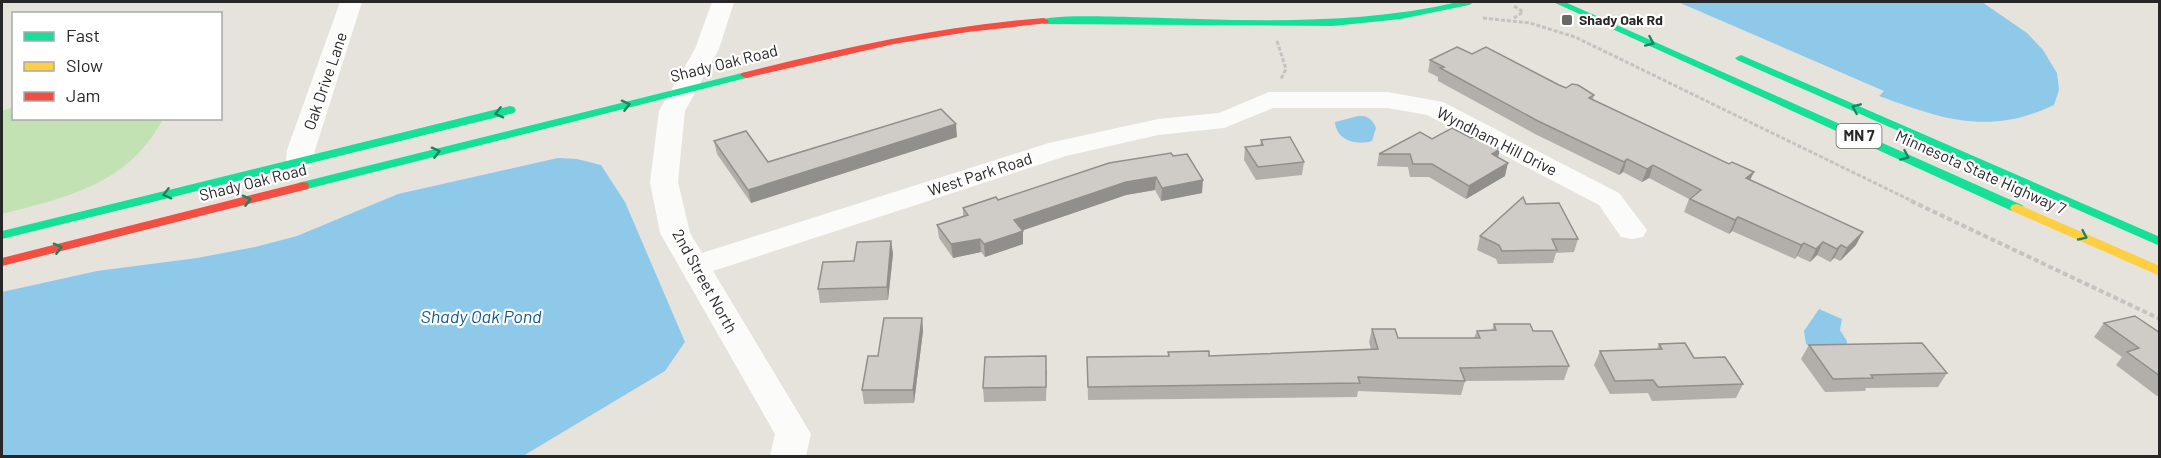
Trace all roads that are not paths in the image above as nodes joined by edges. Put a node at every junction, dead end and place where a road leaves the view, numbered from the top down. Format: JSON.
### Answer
{"nodes":[{"id":1,"x":351,"y":2,"type":"edge"},
{"id":2,"x":723,"y":2,"type":"edge"},
{"id":3,"x":1469,"y":2,"type":"edge"},
{"id":4,"x":1558,"y":2,"type":"edge"},
{"id":5,"x":1726,"y":51,"type":"dead end"},
{"id":6,"x":697,"y":70,"type":"junction"},
{"id":7,"x":1269,"y":100,"type":"joint"},
{"id":8,"x":520,"y":108,"type":"dead end"},
{"id":9,"x":300,"y":162,"type":"junction"},
{"id":10,"x":1632,"y":230,"type":"dead end"},
{"id":11,"x":2,"y":235,"type":"edge"},
{"id":12,"x":2160,"y":242,"type":"edge"},
{"id":13,"x":2,"y":262,"type":"edge"},
{"id":14,"x":695,"y":266,"type":"junction"},
{"id":15,"x":2160,"y":272,"type":"edge"},
{"id":16,"x":788,"y":456,"type":"edge"}],
"edges":[{"from":1,"to":9,"type":"street","name":"Oak Drive Lane"},
{"from":2,"to":6,"type":"street","name":"2nd Street North"},
{"from":3,"to":6,"type":"main road","name":"Shady Oak Road"},
{"from":4,"to":15,"type":"main road","name":"Minnesota State Highway 7","number":"MN 7","one_way":true},
{"from":12,"to":5,"type":"main road","name":"Minnesota State Highway 7","number":"MN 7","one_way":true},
{"from":13,"to":6,"type":"main road","name":"Shady Oak Road","one_way":true},
{"from":6,"to":14,"type":"street","name":"2nd Street North"},
{"from":7,"to":10,"type":"street","name":"Wyndham Hill Drive"},
{"from":7,"to":14,"type":"street","name":"West Park Road"},
{"from":8,"to":9,"type":"main road","name":"Shady Oak Road","one_way":true},
{"from":9,"to":11,"type":"main road","name":"Shady Oak Road","one_way":true},
{"from":14,"to":16,"type":"street","name":"2nd Street North"}]}
